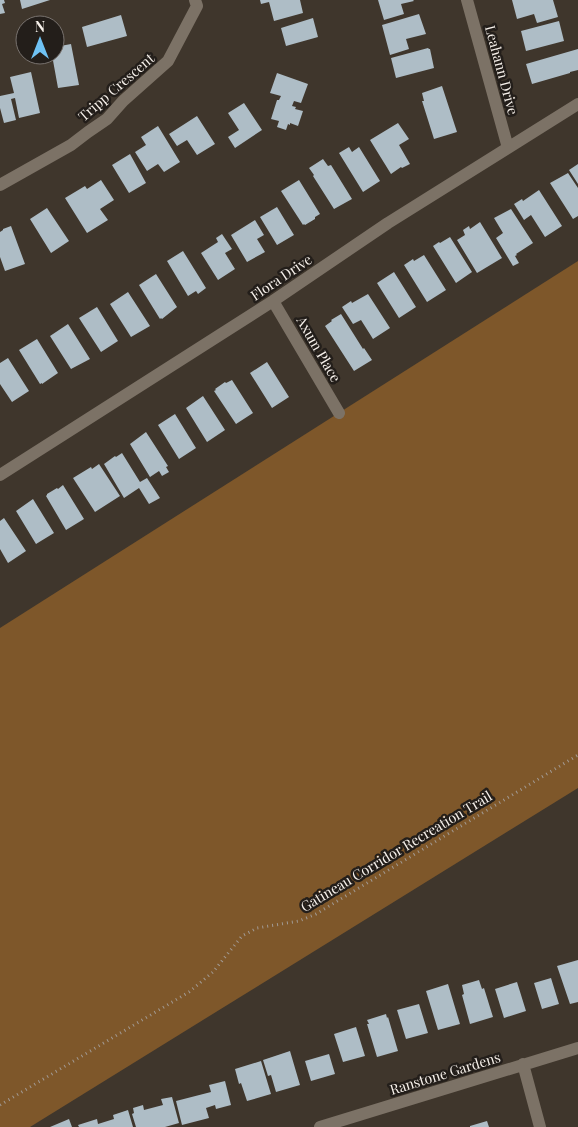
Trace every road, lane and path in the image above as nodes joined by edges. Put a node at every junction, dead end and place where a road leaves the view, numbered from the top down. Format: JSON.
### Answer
{"nodes":[{"id":1,"x":195,"y":0,"type":"edge"},
{"id":2,"x":467,"y":0,"type":"edge"},
{"id":3,"x":578,"y":104,"type":"edge"},
{"id":4,"x":508,"y":148,"type":"junction"},
{"id":5,"x":0,"y":185,"type":"edge"},
{"id":6,"x":273,"y":300,"type":"junction"},
{"id":7,"x":339,"y":414,"type":"dead end"},
{"id":8,"x":0,"y":475,"type":"edge"},
{"id":9,"x":578,"y":755,"type":"edge"},
{"id":10,"x":578,"y":1048,"type":"edge"},
{"id":11,"x":523,"y":1064,"type":"junction"},
{"id":12,"x":0,"y":1104,"type":"edge"},
{"id":13,"x":320,"y":1127,"type":"edge"},
{"id":14,"x":540,"y":1127,"type":"edge"}],
"edges":[{"from":1,"to":5,"type":"street","name":"Tripp Crescent"},
{"from":2,"to":4,"type":"street","name":"Leahann Drive"},
{"from":3,"to":4,"type":"street","name":"Flora Drive"},
{"from":4,"to":6,"type":"street","name":"Flora Drive"},
{"from":6,"to":7,"type":"street","name":"Axum Place"},
{"from":6,"to":8,"type":"street","name":"Flora Drive"},
{"from":9,"to":12,"type":"path","name":"Gatineau Corridor Recreation Trail"},
{"from":10,"to":11,"type":"street","name":"Ranstone Gardens"},
{"from":11,"to":13,"type":"street","name":"Ranstone Gardens"},
{"from":11,"to":14,"type":"street"}]}
